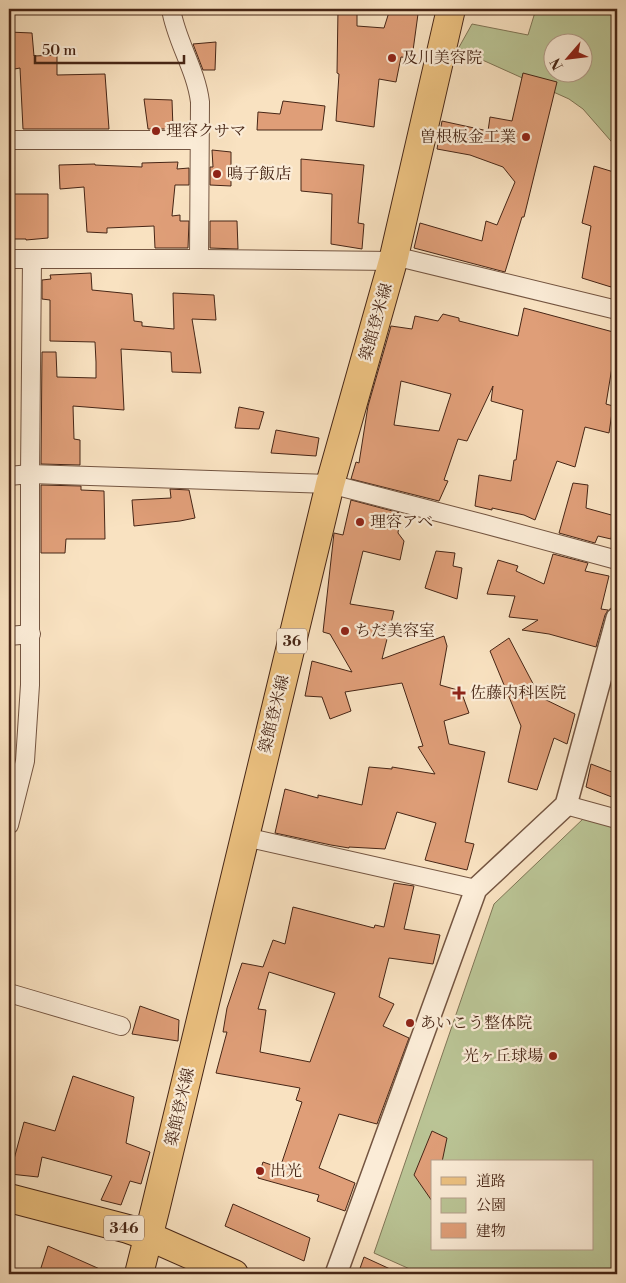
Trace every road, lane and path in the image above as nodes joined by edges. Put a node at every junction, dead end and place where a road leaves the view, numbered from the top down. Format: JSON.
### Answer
{"nodes":[{"id":1,"x":171,"y":9,"type":"edge"},
{"id":2,"x":451,"y":9,"type":"edge"},
{"id":3,"x":9,"y":140,"type":"edge"},
{"id":4,"x":199,"y":140,"type":"junction"},
{"id":5,"x":9,"y":259,"type":"edge"},
{"id":6,"x":32,"y":259,"type":"junction"},
{"id":7,"x":199,"y":259,"type":"junction"},
{"id":8,"x":393,"y":259,"type":"junction"},
{"id":9,"x":617,"y":310,"type":"edge"},
{"id":10,"x":30,"y":474,"type":"junction"},
{"id":11,"x":9,"y":476,"type":"edge"},
{"id":12,"x":330,"y":484,"type":"junction"},
{"id":13,"x":617,"y":560,"type":"edge"},
{"id":14,"x":617,"y":618,"type":"edge"},
{"id":15,"x":31,"y":634,"type":"junction"},
{"id":16,"x":9,"y":636,"type":"edge"},
{"id":17,"x":566,"y":805,"type":"junction"},
{"id":18,"x":617,"y":819,"type":"edge"},
{"id":19,"x":9,"y":825,"type":"edge"},
{"id":20,"x":245,"y":837,"type":"junction"},
{"id":21,"x":476,"y":889,"type":"junction"},
{"id":22,"x":9,"y":992,"type":"edge"},
{"id":23,"x":122,"y":1026,"type":"dead end"},
{"id":24,"x":9,"y":1198,"type":"edge"},
{"id":25,"x":148,"y":1236,"type":"junction"},
{"id":26,"x":139,"y":1274,"type":"edge"},
{"id":27,"x":234,"y":1274,"type":"edge"},
{"id":28,"x":336,"y":1274,"type":"edge"}],
"edges":[{"from":1,"to":4,"type":"street"},
{"from":2,"to":8,"type":"main road","name":"築館登米線","number":"36"},
{"from":3,"to":4,"type":"street"},
{"from":4,"to":7,"type":"street"},
{"from":5,"to":6,"type":"street"},
{"from":6,"to":7,"type":"street"},
{"from":6,"to":10,"type":"street"},
{"from":7,"to":8,"type":"street"},
{"from":8,"to":9,"type":"street"},
{"from":8,"to":12,"type":"main road","name":"築館登米線","number":"36"},
{"from":10,"to":11,"type":"street"},
{"from":10,"to":12,"type":"street"},
{"from":10,"to":15,"type":"street"},
{"from":12,"to":13,"type":"street"},
{"from":12,"to":20,"type":"main road","name":"築館登米線","number":"36"},
{"from":14,"to":17,"type":"street"},
{"from":15,"to":16,"type":"street"},
{"from":15,"to":19,"type":"street"},
{"from":17,"to":18,"type":"street"},
{"from":17,"to":21,"type":"street"},
{"from":20,"to":21,"type":"street"},
{"from":20,"to":25,"type":"main road","name":"築館登米線","number":"36"},
{"from":21,"to":28,"type":"street"},
{"from":22,"to":23,"type":"street"},
{"from":24,"to":25,"type":"main road","number":"346"},
{"from":25,"to":26,"type":"main road","name":"築館登米線","number":"36"},
{"from":25,"to":27,"type":"main road","number":"346"}]}
